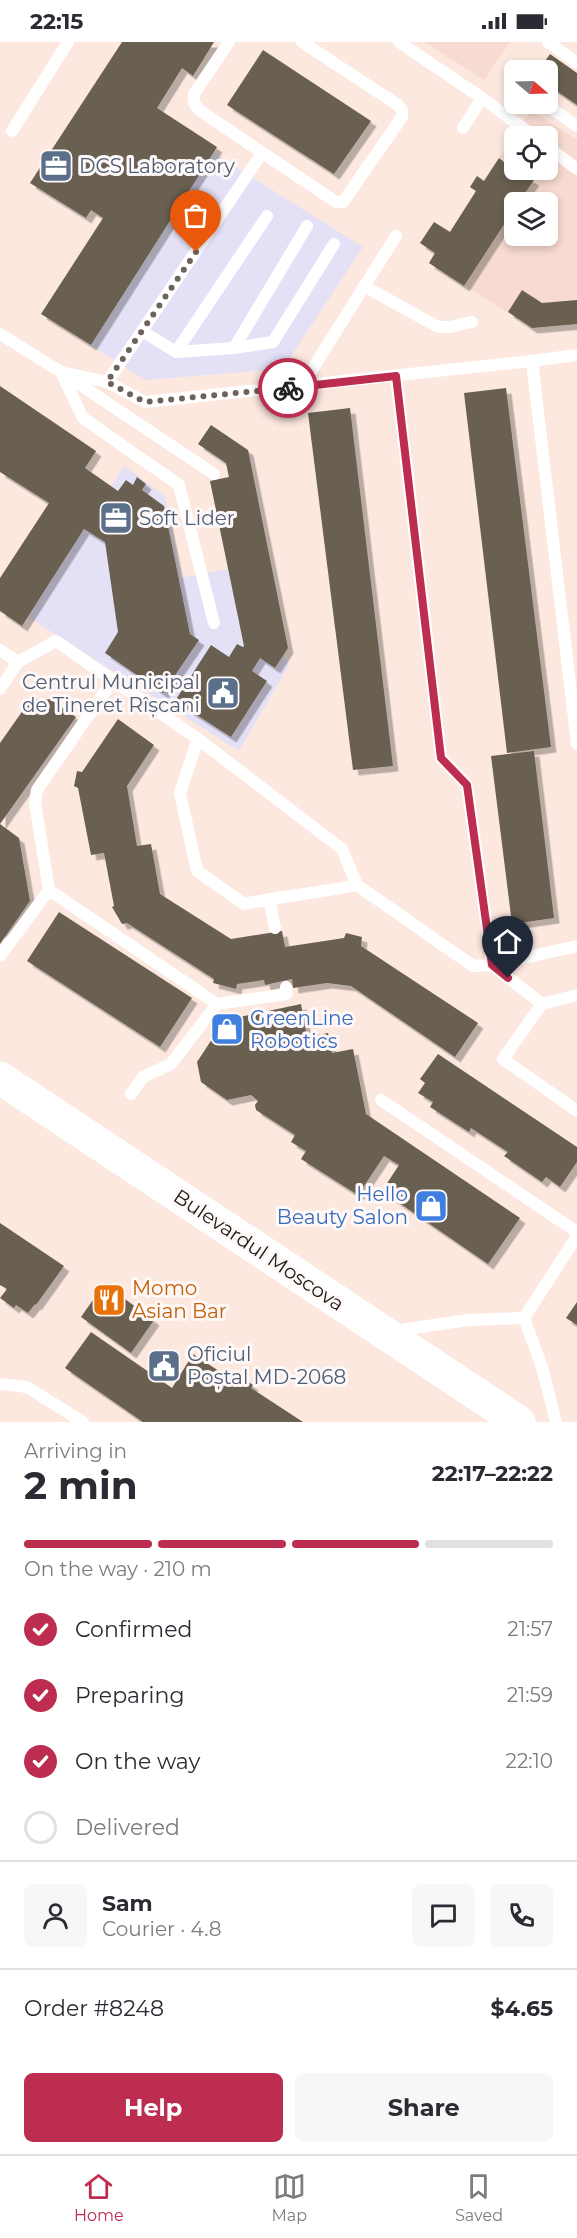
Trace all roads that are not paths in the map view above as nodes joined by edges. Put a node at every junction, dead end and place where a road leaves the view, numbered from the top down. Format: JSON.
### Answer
{"nodes":[{"id":1,"x":68,"y":42,"type":"edge"},
{"id":2,"x":229,"y":42,"type":"edge"},
{"id":3,"x":302,"y":42,"type":"edge"},
{"id":4,"x":399,"y":42,"type":"edge"},
{"id":5,"x":548,"y":42,"type":"edge"},
{"id":6,"x":577,"y":63,"type":"edge"},
{"id":7,"x":482,"y":98,"type":"junction"},
{"id":8,"x":558,"y":113,"type":"edge"},
{"id":9,"x":520,"y":126,"type":"edge"},
{"id":10,"x":577,"y":126,"type":"edge"},
{"id":11,"x":463,"y":128,"type":"dead end"},
{"id":12,"x":12,"y":131,"type":"dead end"},
{"id":13,"x":262,"y":153,"type":"junction"},
{"id":14,"x":558,"y":155,"type":"edge"},
{"id":15,"x":577,"y":169,"type":"edge"},
{"id":16,"x":267,"y":216,"type":"dead end"},
{"id":17,"x":307,"y":226,"type":"dead end"},
{"id":18,"x":396,"y":236,"type":"dead end"},
{"id":19,"x":334,"y":244,"type":"dead end"},
{"id":20,"x":364,"y":285,"type":"junction"},
{"id":21,"x":472,"y":322,"type":"dead end"},
{"id":22,"x":142,"y":331,"type":"junction"},
{"id":23,"x":2,"y":340,"type":"edge"},
{"id":24,"x":234,"y":348,"type":"junction"},
{"id":25,"x":176,"y":352,"type":"junction"},
{"id":26,"x":577,"y":355,"type":"edge"},
{"id":27,"x":532,"y":361,"type":"junction"},
{"id":28,"x":61,"y":372,"type":"junction"},
{"id":29,"x":396,"y":376,"type":"junction"},
{"id":30,"x":107,"y":382,"type":"junction"},
{"id":31,"x":301,"y":387,"type":"junction"},
{"id":32,"x":214,"y":474,"type":"dead end"},
{"id":33,"x":214,"y":622,"type":"dead end"},
{"id":34,"x":0,"y":650,"type":"edge"},
{"id":35,"x":18,"y":662,"type":"junction"},
{"id":36,"x":112,"y":680,"type":"junction"},
{"id":37,"x":0,"y":689,"type":"edge"},
{"id":38,"x":198,"y":739,"type":"junction"},
{"id":39,"x":577,"y":744,"type":"edge"},
{"id":40,"x":357,"y":885,"type":"junction"},
{"id":41,"x":49,"y":890,"type":"junction"},
{"id":42,"x":269,"y":899,"type":"junction"},
{"id":43,"x":275,"y":928,"type":"dead end"},
{"id":44,"x":577,"y":946,"type":"edge"},
{"id":45,"x":0,"y":956,"type":"edge"},
{"id":46,"x":492,"y":965,"type":"junction"},
{"id":47,"x":286,"y":987,"type":"dead end"},
{"id":48,"x":577,"y":994,"type":"edge"},
{"id":49,"x":217,"y":1004,"type":"junction"},
{"id":50,"x":542,"y":1004,"type":"junction"},
{"id":51,"x":0,"y":1078,"type":"edge"},
{"id":52,"x":131,"y":1094,"type":"dead end"},
{"id":53,"x":381,"y":1100,"type":"dead end"},
{"id":54,"x":577,"y":1111,"type":"edge"},
{"id":55,"x":577,"y":1234,"type":"edge"},
{"id":56,"x":524,"y":1318,"type":"junction"},
{"id":57,"x":384,"y":1332,"type":"junction"},
{"id":58,"x":0,"y":1384,"type":"edge"},
{"id":59,"x":83,"y":1422,"type":"edge"},
{"id":60,"x":519,"y":1422,"type":"edge"},
{"id":61,"x":556,"y":1422,"type":"edge"}],
"edges":[{"from":1,"to":12,"type":"lane"},
{"from":2,"to":13,"type":"lane"},
{"from":3,"to":13,"type":"lane"},
{"from":4,"to":7,"type":"lane"},
{"from":5,"to":6,"type":"lane"},
{"from":7,"to":9,"type":"lane"},
{"from":7,"to":11,"type":"lane"},
{"from":8,"to":10,"type":"lane"},
{"from":13,"to":22,"type":"lane"},
{"from":14,"to":15,"type":"lane"},
{"from":16,"to":25,"type":"lane"},
{"from":17,"to":24,"type":"lane"},
{"from":18,"to":20,"type":"lane"},
{"from":19,"to":24,"type":"lane"},
{"from":20,"to":21,"type":"lane"},
{"from":20,"to":31,"type":"lane"},
{"from":22,"to":25,"type":"lane"},
{"from":22,"to":30,"type":"lane"},
{"from":23,"to":28,"type":"lane"},
{"from":24,"to":25,"type":"lane"},
{"from":26,"to":27,"type":"lane"},
{"from":27,"to":29,"type":"lane"},
{"from":27,"to":39,"type":"lane"},
{"from":28,"to":30,"type":"lane"},
{"from":28,"to":32,"type":"lane"},
{"from":28,"to":33,"type":"lane"},
{"from":29,"to":31,"type":"lane"},
{"from":29,"to":46,"type":"lane"},
{"from":30,"to":31,"type":"lane"},
{"from":34,"to":35,"type":"lane"},
{"from":35,"to":36,"type":"lane"},
{"from":35,"to":37,"type":"lane"},
{"from":36,"to":38,"type":"lane"},
{"from":36,"to":41,"type":"lane"},
{"from":38,"to":40,"type":"lane"},
{"from":38,"to":42,"type":"lane"},
{"from":40,"to":42,"type":"lane"},
{"from":40,"to":46,"type":"lane"},
{"from":41,"to":45,"type":"lane"},
{"from":41,"to":49,"type":"lane"},
{"from":42,"to":43,"type":"lane"},
{"from":44,"to":46,"type":"lane"},
{"from":46,"to":50,"type":"lane"},
{"from":47,"to":49,"type":"lane"},
{"from":48,"to":50,"type":"lane"},
{"from":49,"to":52,"type":"lane"},
{"from":50,"to":54,"type":"lane"},
{"from":51,"to":57,"type":"main road","name":"Bulevardul Moscova"},
{"from":53,"to":55,"type":"lane"},
{"from":55,"to":56,"type":"lane"},
{"from":56,"to":57,"type":"lane"},
{"from":56,"to":61,"type":"lane"},
{"from":57,"to":60,"type":"main road","name":"Bulevardul Moscova"},
{"from":58,"to":59,"type":"lane"}]}
